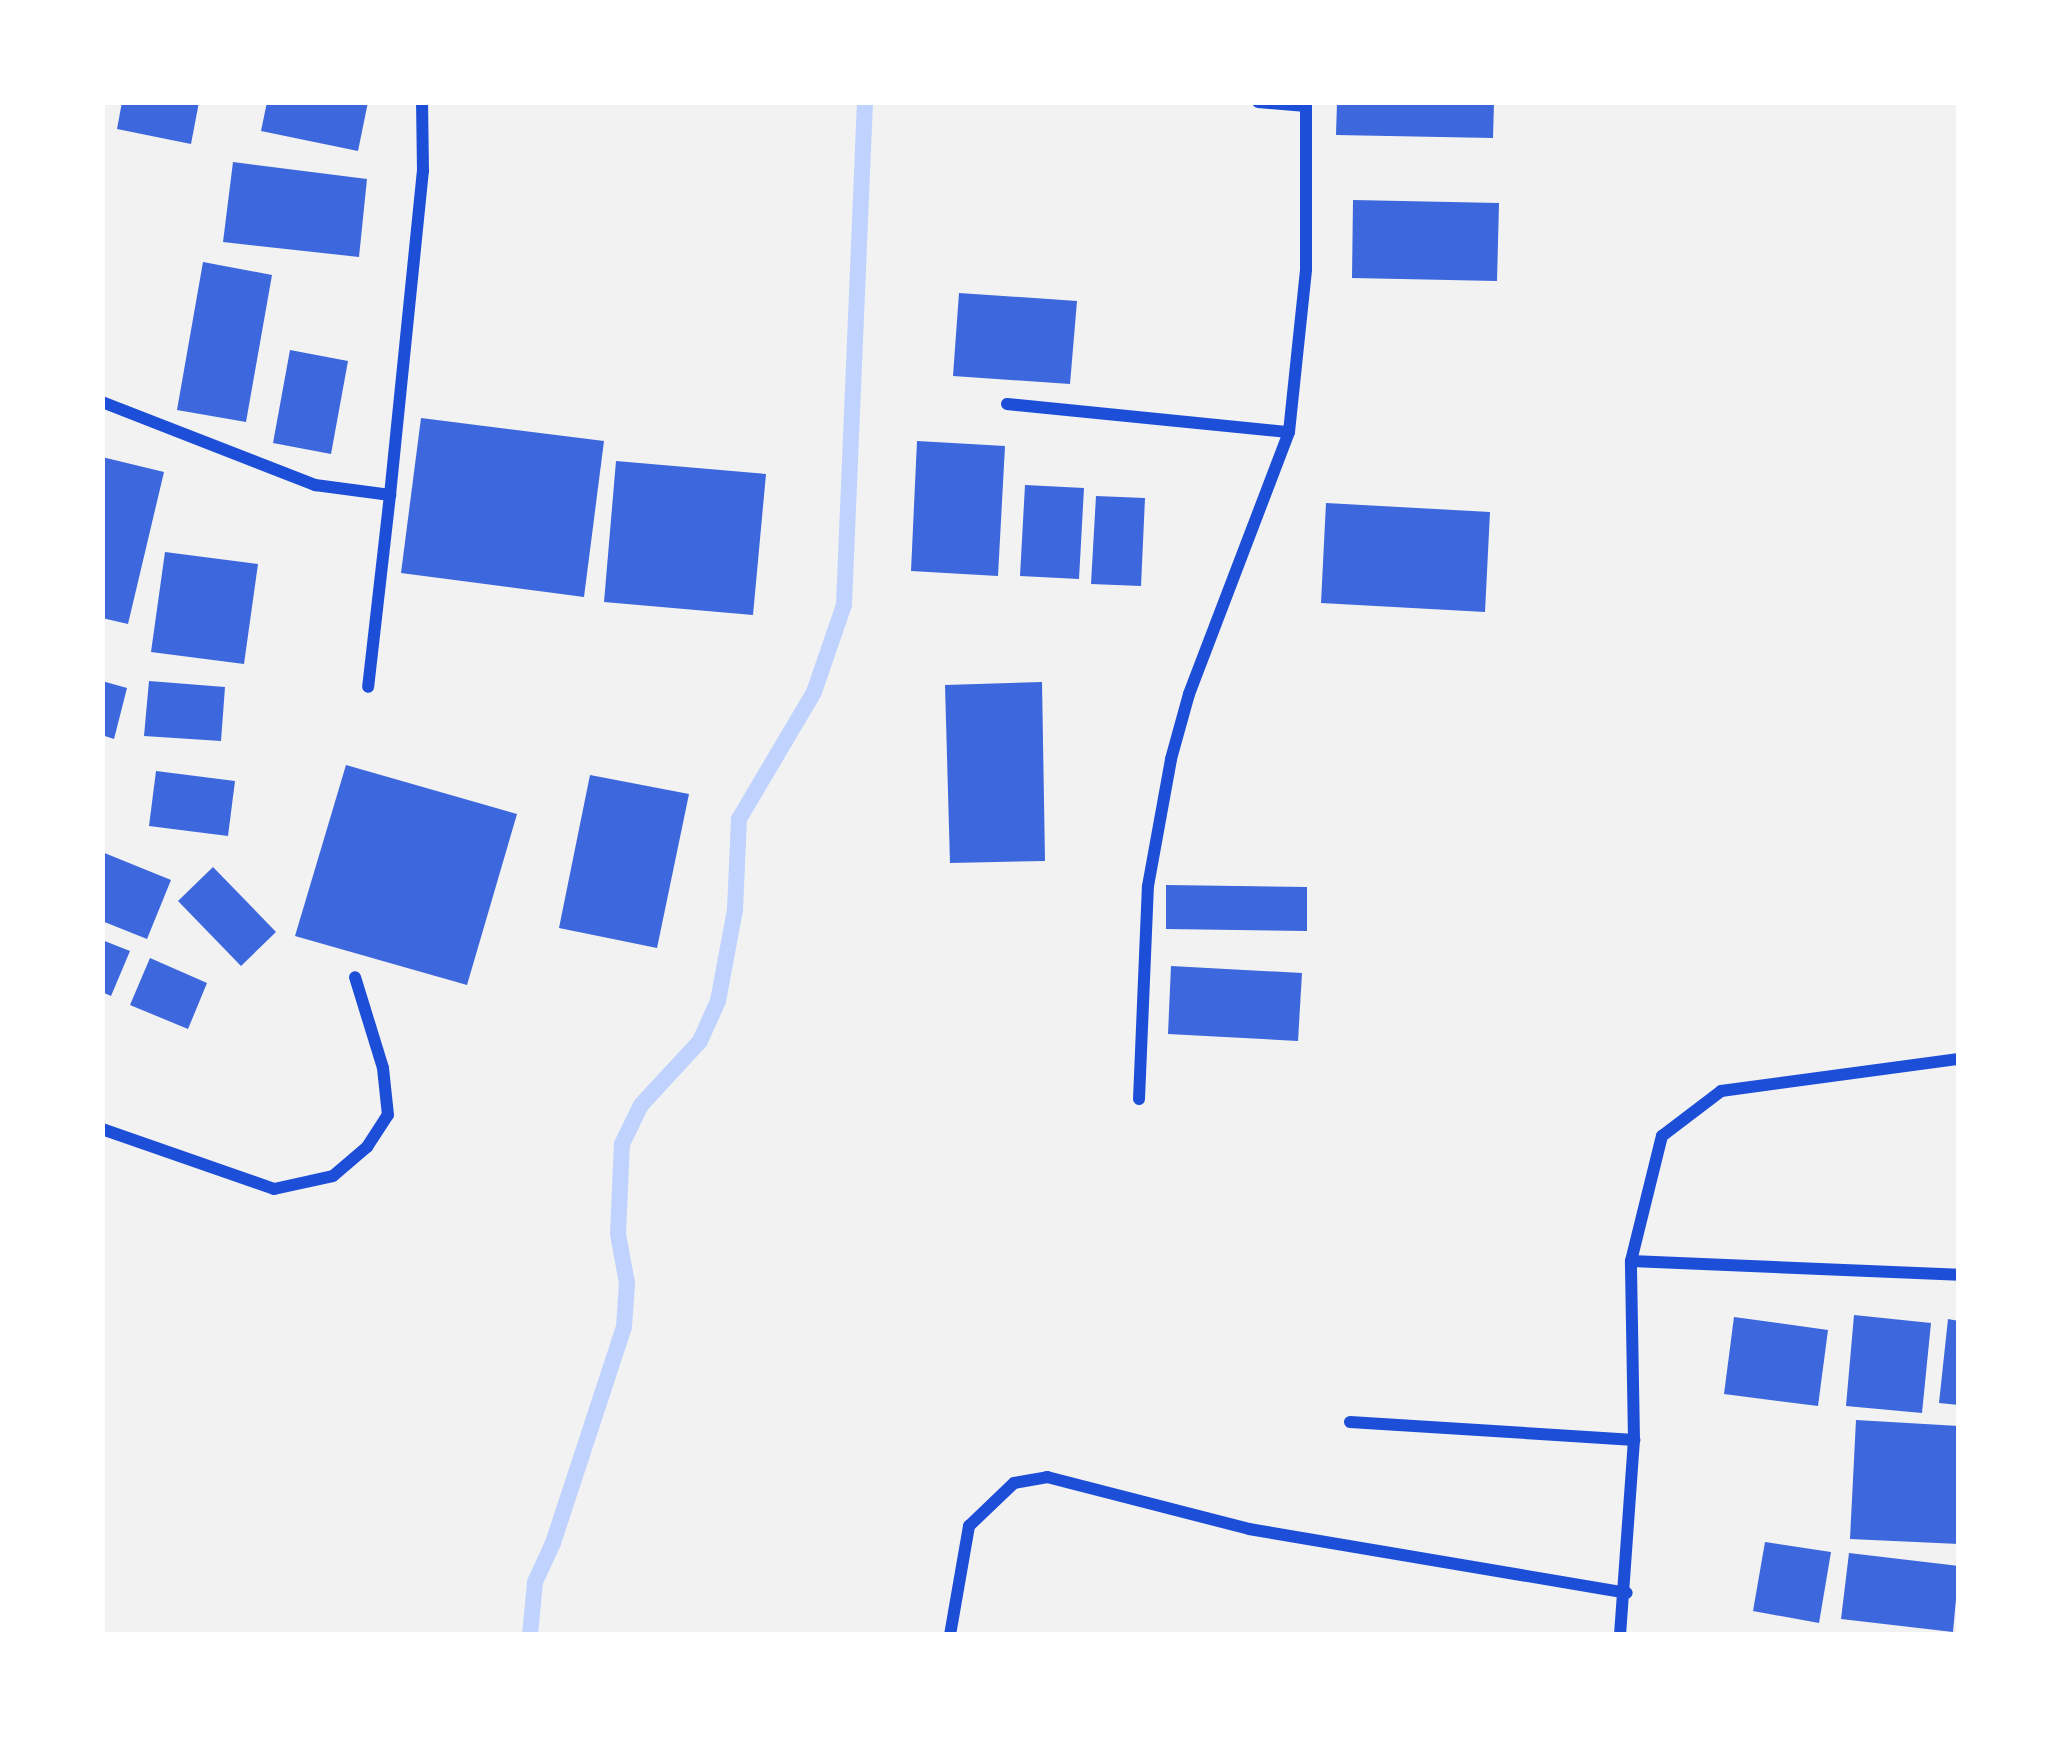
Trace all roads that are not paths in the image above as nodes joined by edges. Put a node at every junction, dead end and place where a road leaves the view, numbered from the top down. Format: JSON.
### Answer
{"nodes":[{"id":1,"x":422,"y":102,"type":"edge"},
{"id":2,"x":1258,"y":102,"type":"edge"},
{"id":3,"x":1306,"y":104,"type":"edge"},
{"id":4,"x":102,"y":402,"type":"edge"},
{"id":5,"x":1007,"y":404,"type":"dead end"},
{"id":6,"x":1288,"y":432,"type":"junction"},
{"id":7,"x":390,"y":494,"type":"junction"},
{"id":8,"x":368,"y":687,"type":"dead end"},
{"id":9,"x":355,"y":977,"type":"dead end"},
{"id":10,"x":1959,"y":1059,"type":"edge"},
{"id":11,"x":1139,"y":1099,"type":"dead end"},
{"id":12,"x":102,"y":1129,"type":"edge"},
{"id":13,"x":1630,"y":1261,"type":"junction"},
{"id":14,"x":1959,"y":1275,"type":"edge"},
{"id":15,"x":1350,"y":1422,"type":"dead end"},
{"id":16,"x":1634,"y":1440,"type":"junction"},
{"id":17,"x":1627,"y":1593,"type":"junction"},
{"id":18,"x":950,"y":1635,"type":"edge"},
{"id":19,"x":1620,"y":1635,"type":"edge"}],
"edges":[{"from":1,"to":7,"type":"street"},
{"from":2,"to":3,"type":"street"},
{"from":3,"to":6,"type":"street"},
{"from":4,"to":7,"type":"street"},
{"from":5,"to":6,"type":"street"},
{"from":6,"to":11,"type":"street"},
{"from":7,"to":8,"type":"street"},
{"from":9,"to":12,"type":"street"},
{"from":10,"to":13,"type":"street"},
{"from":13,"to":14,"type":"street"},
{"from":13,"to":16,"type":"street"},
{"from":15,"to":16,"type":"street"},
{"from":16,"to":17,"type":"street"},
{"from":17,"to":18,"type":"street"},
{"from":17,"to":19,"type":"street"}]}
